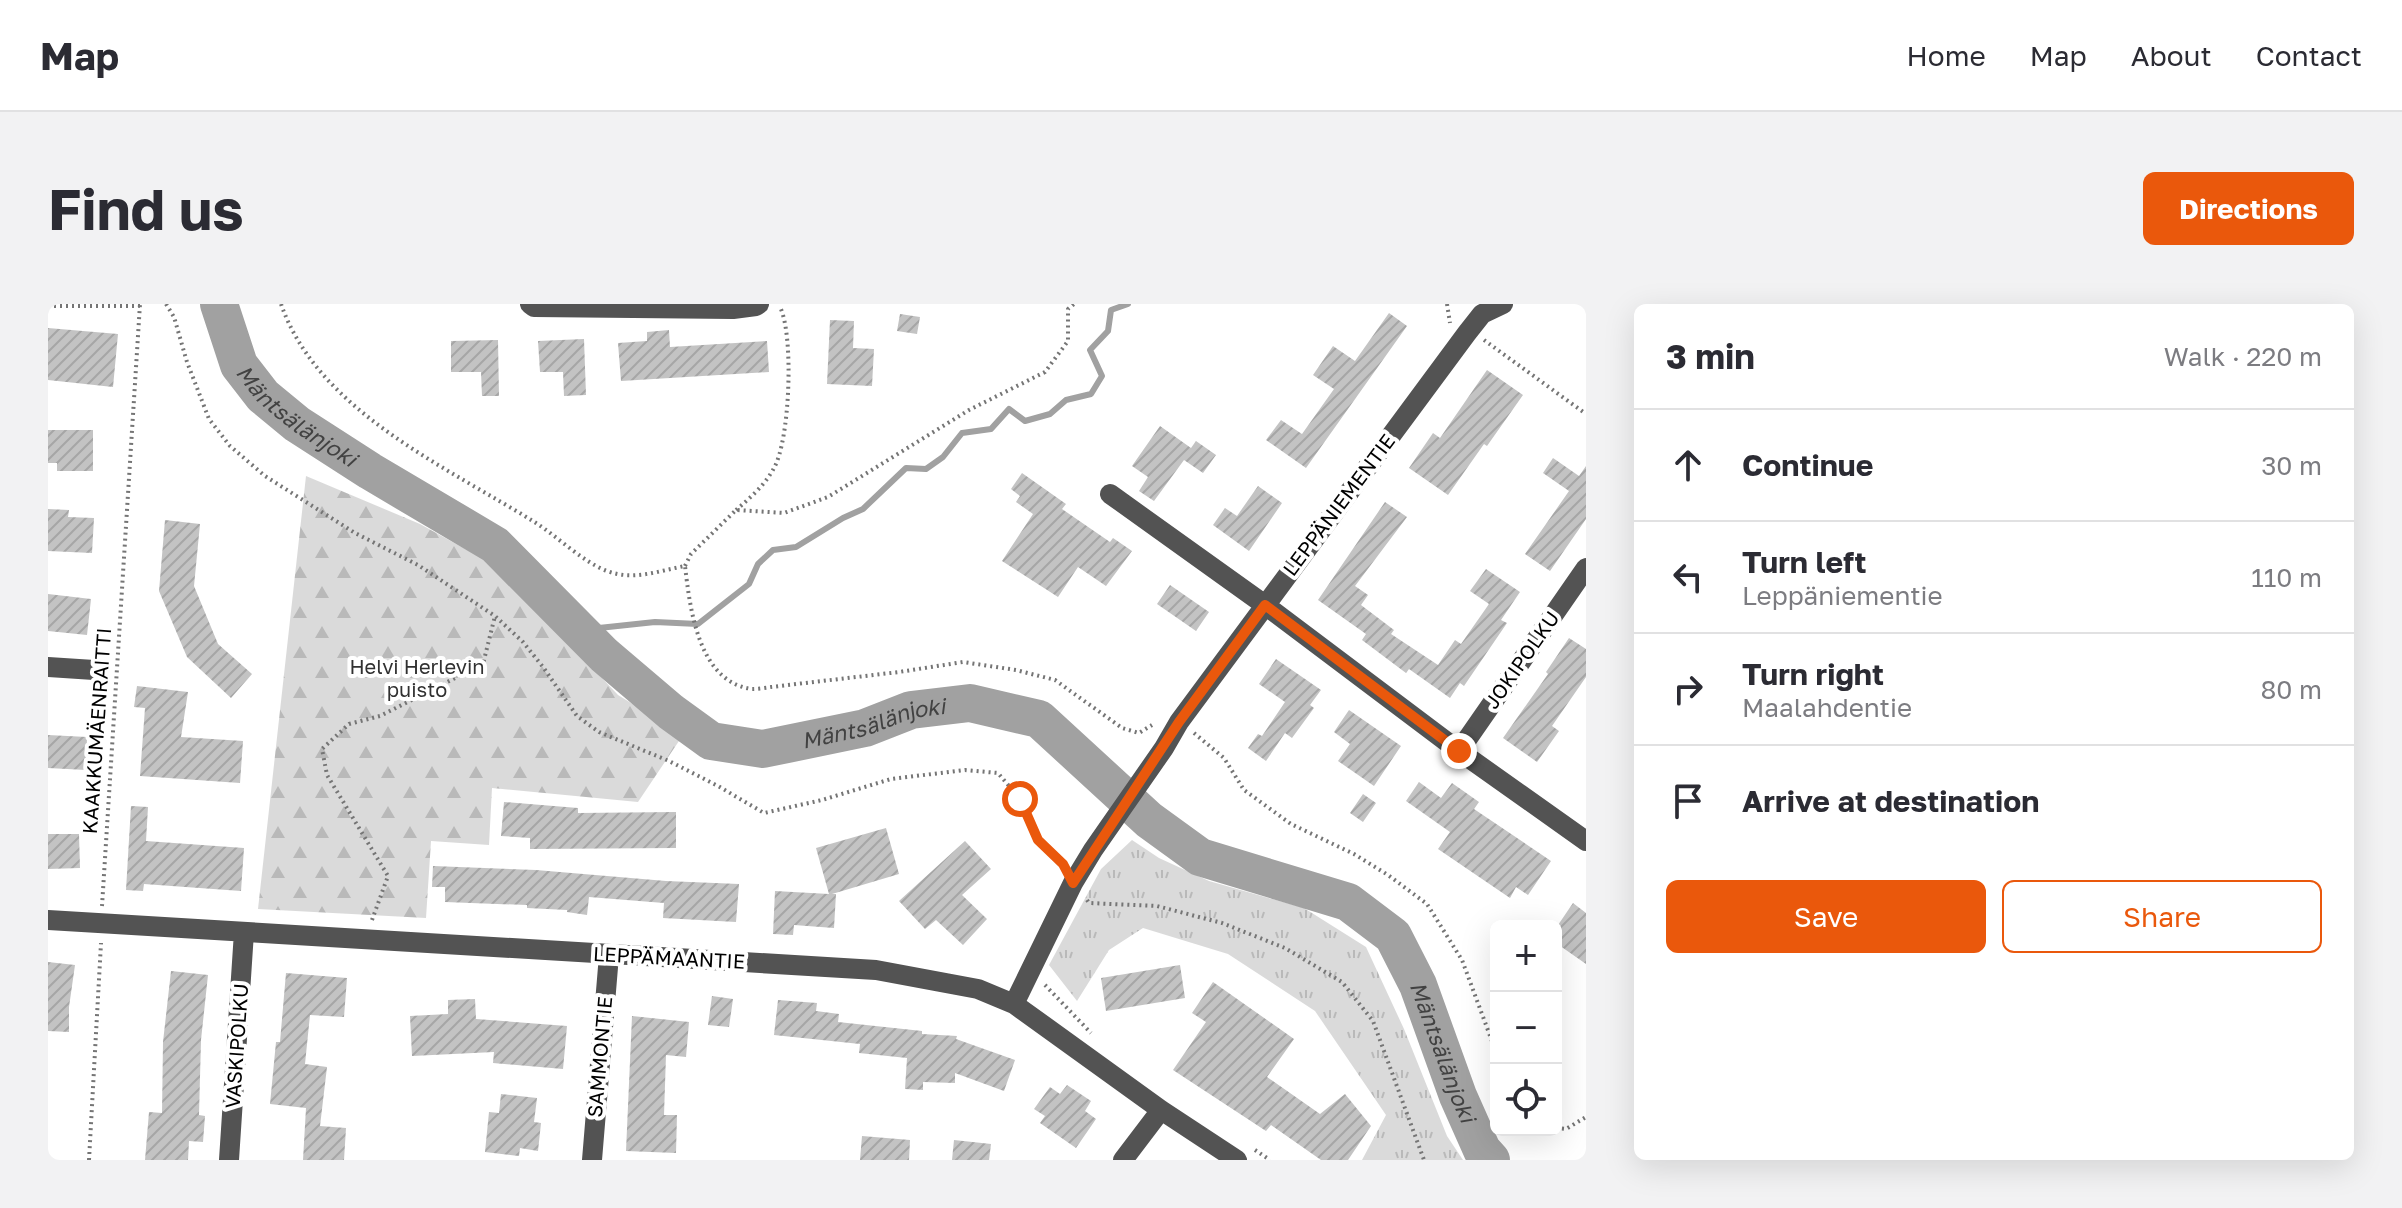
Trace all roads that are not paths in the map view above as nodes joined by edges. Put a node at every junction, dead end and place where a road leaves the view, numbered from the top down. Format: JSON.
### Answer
{"nodes":[{"id":1,"x":530,"y":304,"type":"edge"},
{"id":2,"x":759,"y":304,"type":"edge"},
{"id":3,"x":1503,"y":304,"type":"edge"},
{"id":4,"x":1478,"y":309,"type":"edge"},
{"id":5,"x":1110,"y":494,"type":"dead end"},
{"id":6,"x":1586,"y":568,"type":"edge"},
{"id":7,"x":1265,"y":605,"type":"junction"},
{"id":8,"x":48,"y":667,"type":"edge"},
{"id":9,"x":94,"y":670,"type":"dead end"},
{"id":10,"x":1459,"y":751,"type":"junction"},
{"id":11,"x":1586,"y":841,"type":"edge"},
{"id":12,"x":48,"y":920,"type":"edge"},
{"id":13,"x":244,"y":932,"type":"junction"},
{"id":14,"x":609,"y":955,"type":"junction"},
{"id":15,"x":1014,"y":1004,"type":"junction"},
{"id":16,"x":1161,"y":1110,"type":"junction"},
{"id":17,"x":1243,"y":1153,"type":"edge"},
{"id":18,"x":229,"y":1160,"type":"edge"},
{"id":19,"x":592,"y":1160,"type":"edge"},
{"id":20,"x":1123,"y":1160,"type":"edge"}],
"edges":[{"from":1,"to":2,"type":"street"},
{"from":3,"to":4,"type":"street","name":"LEPPÄNIEMENTIE"},
{"from":4,"to":7,"type":"street","name":"LEPPÄNIEMENTIE"},
{"from":5,"to":7,"type":"street"},
{"from":6,"to":10,"type":"street","name":"JOKIPOLKU"},
{"from":7,"to":10,"type":"street"},
{"from":7,"to":15,"type":"street","name":"LEPPÄNIEMENTIE"},
{"from":8,"to":9,"type":"street"},
{"from":10,"to":11,"type":"street"},
{"from":12,"to":13,"type":"street","name":"LEPPÄMAANTIE"},
{"from":13,"to":14,"type":"street","name":"LEPPÄMAANTIE"},
{"from":13,"to":18,"type":"street","name":"VASKIPOLKU"},
{"from":14,"to":15,"type":"street","name":"LEPPÄMAANTIE"},
{"from":14,"to":19,"type":"street","name":"SAMMONTIE"},
{"from":15,"to":16,"type":"street","name":"LEPPÄMAANTIE"},
{"from":16,"to":17,"type":"street","name":"LEPPÄMAANTIE"},
{"from":16,"to":20,"type":"street"}]}
